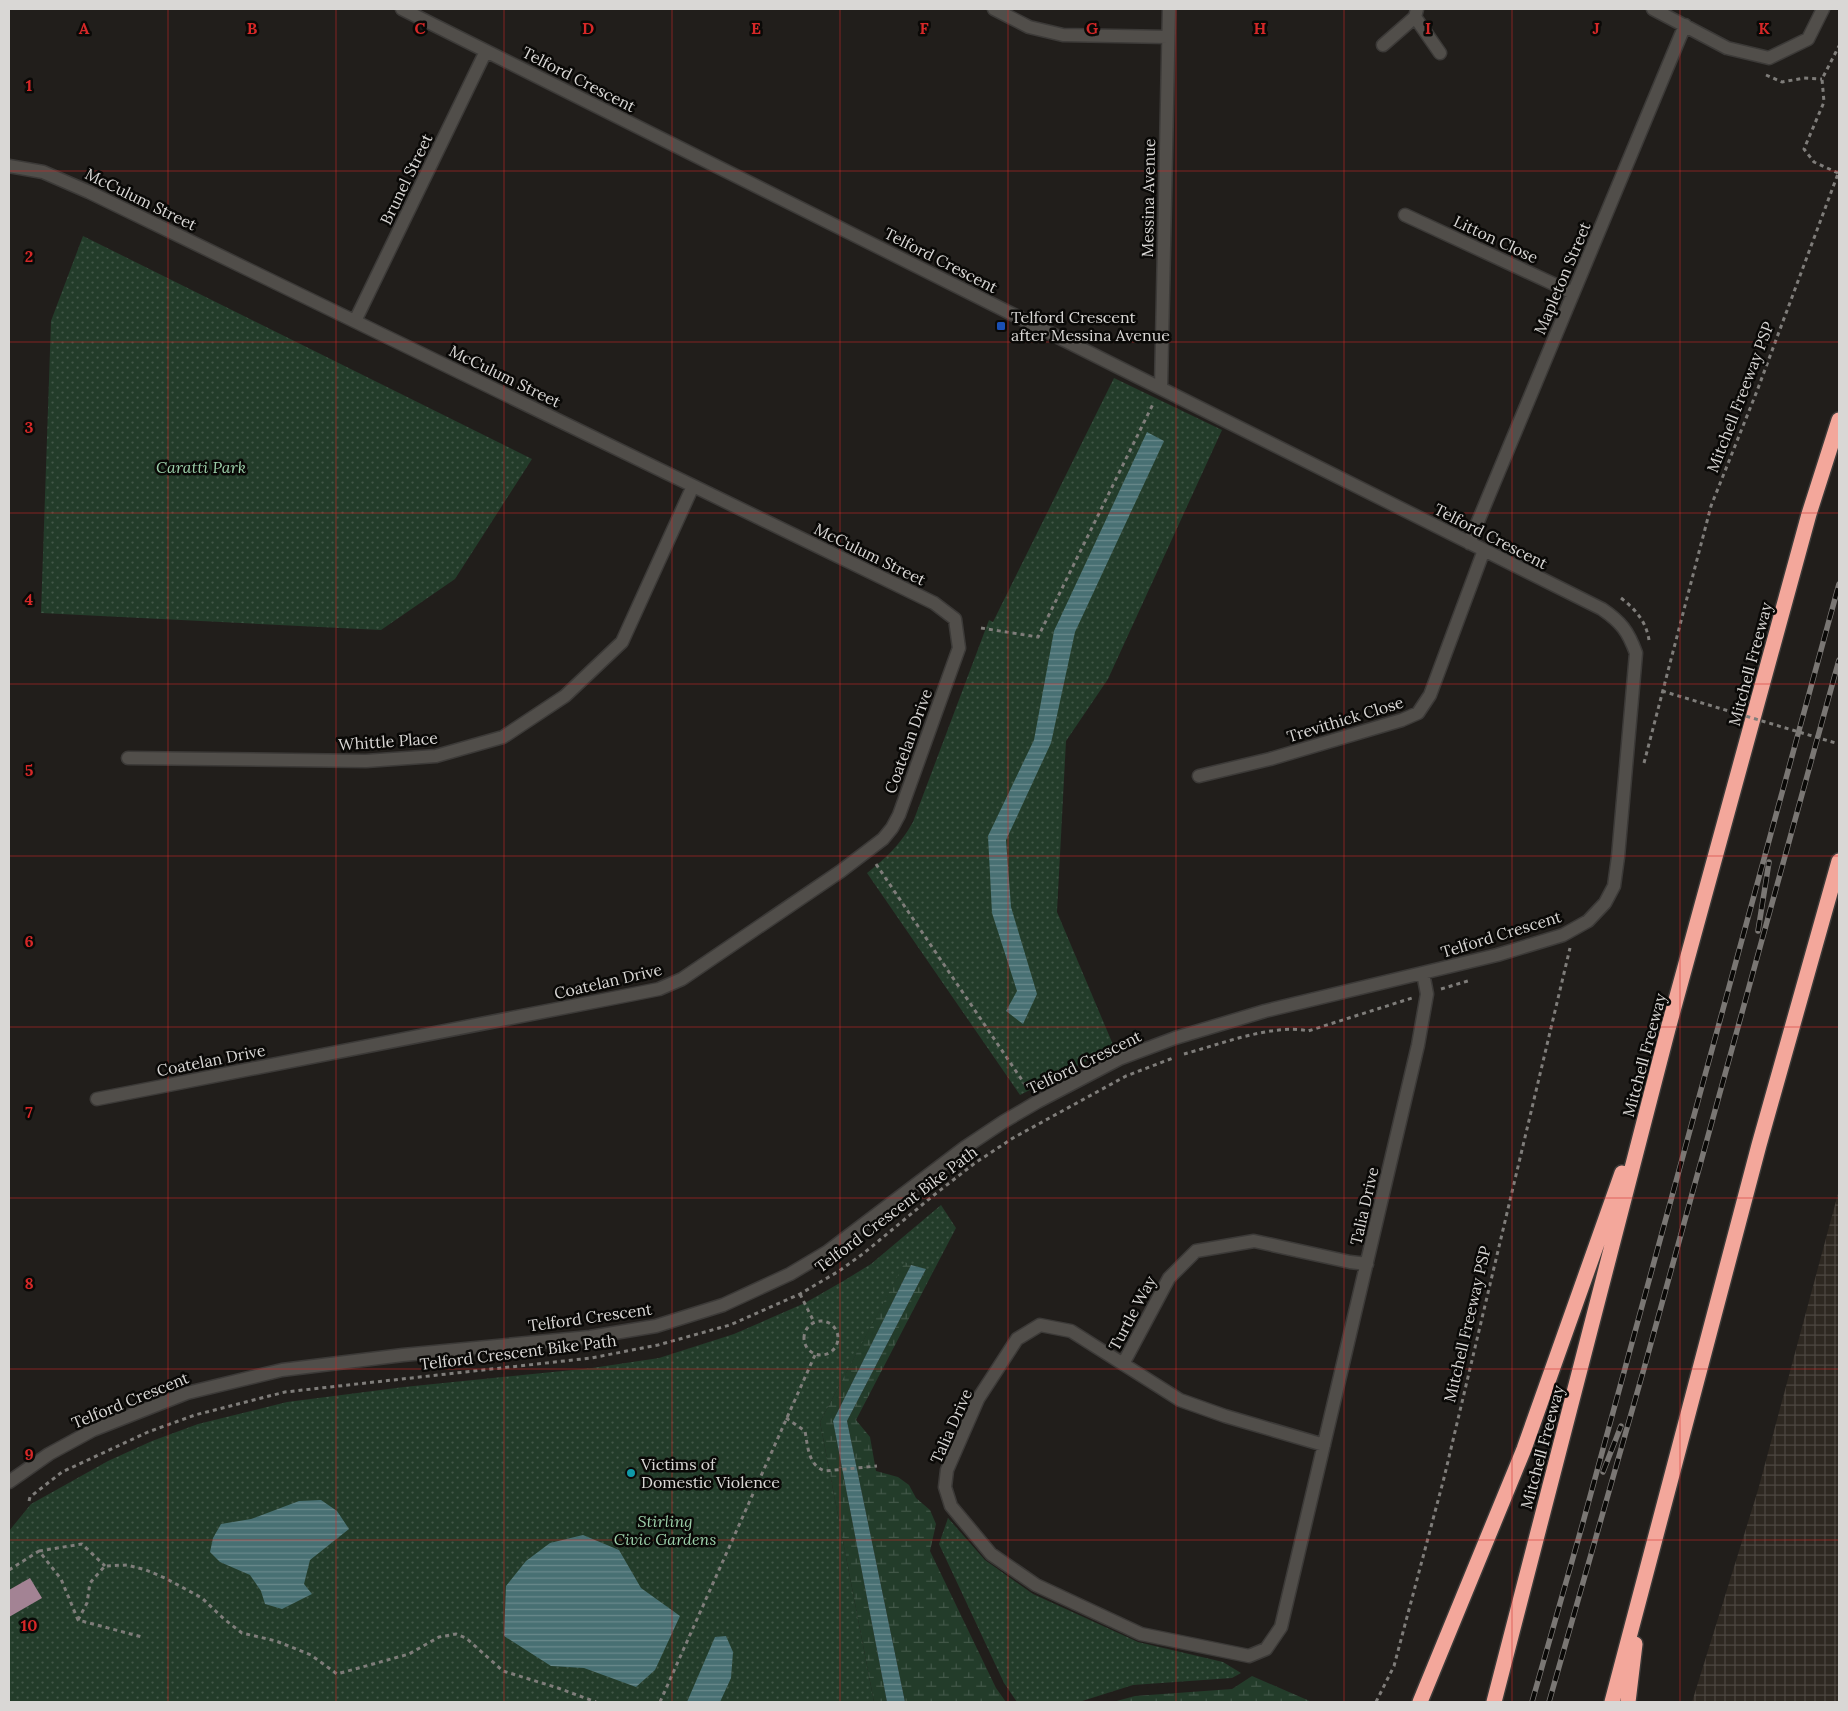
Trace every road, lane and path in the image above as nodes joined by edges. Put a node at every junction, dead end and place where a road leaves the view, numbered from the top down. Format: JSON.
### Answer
{"nodes":[{"id":1,"x":402,"y":9,"type":"edge"},
{"id":2,"x":994,"y":9,"type":"edge"},
{"id":3,"x":1169,"y":9,"type":"edge"},
{"id":4,"x":1653,"y":9,"type":"edge"},
{"id":5,"x":1823,"y":9,"type":"edge"},
{"id":6,"x":1416,"y":13,"type":"edge"},
{"id":7,"x":1685,"y":25,"type":"junction"},
{"id":8,"x":1168,"y":37,"type":"junction"},
{"id":9,"x":1383,"y":45,"type":"dead end"},
{"id":10,"x":1839,"y":46,"type":"edge"},
{"id":11,"x":486,"y":50,"type":"junction"},
{"id":12,"x":1440,"y":53,"type":"dead end"},
{"id":13,"x":9,"y":166,"type":"edge"},
{"id":14,"x":1839,"y":172,"type":"edge"},
{"id":15,"x":1405,"y":215,"type":"dead end"},
{"id":16,"x":1573,"y":293,"type":"junction"},
{"id":17,"x":355,"y":321,"type":"junction"},
{"id":18,"x":1161,"y":388,"type":"junction"},
{"id":19,"x":1839,"y":420,"type":"edge"},
{"id":20,"x":693,"y":486,"type":"junction"},
{"id":21,"x":1469,"y":543,"type":"junction"},
{"id":22,"x":1484,"y":550,"type":"junction"},
{"id":23,"x":981,"y":628,"type":"dead end"},
{"id":24,"x":1678,"y":637,"type":"dead end"},
{"id":25,"x":959,"y":648,"type":"joint"},
{"id":26,"x":1662,"y":691,"type":"dead end"},
{"id":27,"x":1839,"y":744,"type":"edge"},
{"id":28,"x":128,"y":758,"type":"dead end"},
{"id":29,"x":1199,"y":776,"type":"dead end"},
{"id":30,"x":868,"y":851,"type":"junction"},
{"id":31,"x":1839,"y":861,"type":"edge"},
{"id":32,"x":1571,"y":947,"type":"dead end"},
{"id":33,"x":1423,"y":973,"type":"junction"},
{"id":34,"x":1427,"y":994,"type":"junction"},
{"id":35,"x":1656,"y":1080,"type":"junction"},
{"id":36,"x":97,"y":1098,"type":"dead end"},
{"id":37,"x":1037,"y":1102,"type":"junction"},
{"id":38,"x":1366,"y":1264,"type":"junction"},
{"id":39,"x":800,"y":1294,"type":"junction"},
{"id":40,"x":814,"y":1322,"type":"junction"},
{"id":41,"x":815,"y":1355,"type":"junction"},
{"id":42,"x":1123,"y":1364,"type":"junction"},
{"id":43,"x":786,"y":1418,"type":"junction"},
{"id":44,"x":1324,"y":1444,"type":"junction"},
{"id":45,"x":878,"y":1466,"type":"dead end"},
{"id":46,"x":9,"y":1482,"type":"edge"},
{"id":47,"x":29,"y":1501,"type":"dead end"},
{"id":48,"x":39,"y":1551,"type":"junction"},
{"id":49,"x":105,"y":1566,"type":"junction"},
{"id":50,"x":9,"y":1570,"type":"edge"},
{"id":51,"x":1641,"y":1590,"type":"junction"},
{"id":52,"x":78,"y":1620,"type":"junction"},
{"id":53,"x":142,"y":1637,"type":"dead end"},
{"id":54,"x":596,"y":1702,"type":"edge"},
{"id":55,"x":660,"y":1702,"type":"edge"},
{"id":56,"x":1376,"y":1702,"type":"edge"},
{"id":57,"x":1420,"y":1702,"type":"edge"},
{"id":58,"x":1494,"y":1702,"type":"edge"},
{"id":59,"x":1612,"y":1702,"type":"edge"},
{"id":60,"x":1628,"y":1702,"type":"edge"}],
"edges":[{"from":1,"to":11,"type":"street","name":"Telford Crescent"},
{"from":2,"to":8,"type":"street"},
{"from":3,"to":8,"type":"street","name":"Messina Avenue"},
{"from":4,"to":7,"type":"street"},
{"from":5,"to":7,"type":"street"},
{"from":6,"to":9,"type":"street"},
{"from":6,"to":12,"type":"street"},
{"from":7,"to":16,"type":"street","name":"Mapleton Street"},
{"from":8,"to":18,"type":"street","name":"Messina Avenue"},
{"from":10,"to":14,"type":"path"},
{"from":11,"to":17,"type":"street","name":"Brunel Street"},
{"from":11,"to":18,"type":"street","name":"Telford Crescent"},
{"from":13,"to":17,"type":"street","name":"McCulum Street"},
{"from":14,"to":24,"type":"path","name":"Mitchell Freeway PSP"},
{"from":15,"to":16,"type":"street","name":"Litton Close"},
{"from":16,"to":21,"type":"street","name":"Mapleton Street"},
{"from":17,"to":20,"type":"street","name":"McCulum Street"},
{"from":18,"to":21,"type":"street","name":"Telford Crescent"},
{"from":18,"to":23,"type":"path"},
{"from":19,"to":35,"type":"highway","name":"Mitchell Freeway"},
{"from":20,"to":25,"type":"street","name":"McCulum Street"},
{"from":20,"to":28,"type":"street","name":"Whittle Place"},
{"from":21,"to":22,"type":"street","name":"Telford Crescent"},
{"from":22,"to":29,"type":"street","name":"Trevithick Close"},
{"from":22,"to":33,"type":"street","name":"Telford Crescent"},
{"from":25,"to":30,"type":"street","name":"Coatelan Drive"},
{"from":26,"to":27,"type":"path","bridge":true},
{"from":30,"to":36,"type":"street","name":"Coatelan Drive"},
{"from":30,"to":37,"type":"path"},
{"from":31,"to":51,"type":"highway"},
{"from":32,"to":56,"type":"path","name":"Mitchell Freeway PSP"},
{"from":33,"to":34,"type":"street","name":"Talia Drive"},
{"from":33,"to":37,"type":"street","name":"Telford Crescent"},
{"from":34,"to":38,"type":"street","name":"Talia Drive"},
{"from":34,"to":39,"type":"path","name":"Telford Crescent Bike Path"},
{"from":35,"to":57,"type":"highway"},
{"from":35,"to":58,"type":"highway","name":"Mitchell Freeway"},
{"from":37,"to":46,"type":"street","name":"Telford Crescent"},
{"from":38,"to":42,"type":"street","name":"Turtle Way"},
{"from":38,"to":44,"type":"street","name":"Talia Drive"},
{"from":39,"to":40,"type":"path"},
{"from":39,"to":47,"type":"path","name":"Telford Crescent Bike Path"},
{"from":40,"to":41,"type":"path"},
{"from":40,"to":41,"type":"path"},
{"from":41,"to":43,"type":"path"},
{"from":42,"to":44,"type":"street","name":"Talia Drive"},
{"from":42,"to":44,"type":"street","name":"Talia Drive"},
{"from":43,"to":45,"type":"path"},
{"from":43,"to":55,"type":"path"},
{"from":48,"to":49,"type":"path"},
{"from":48,"to":50,"type":"path"},
{"from":48,"to":52,"type":"path"},
{"from":49,"to":52,"type":"path"},
{"from":49,"to":54,"type":"path"},
{"from":51,"to":59,"type":"highway"},
{"from":51,"to":60,"type":"highway"},
{"from":52,"to":53,"type":"path"}]}
